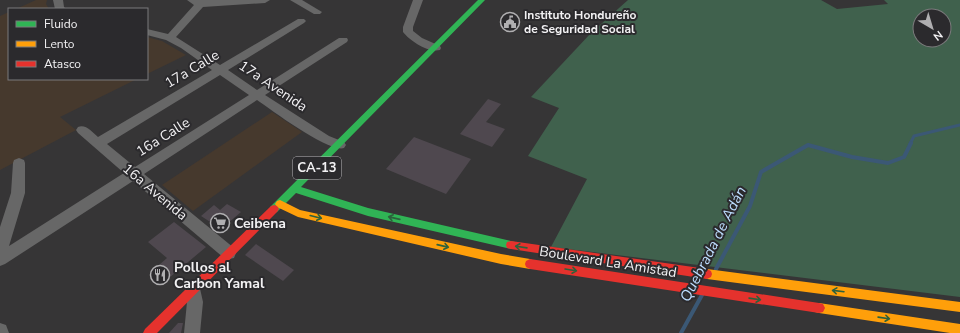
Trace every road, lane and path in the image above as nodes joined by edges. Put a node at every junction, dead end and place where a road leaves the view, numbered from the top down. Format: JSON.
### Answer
{"nodes":[{"id":1,"x":265,"y":0,"type":"edge"},
{"id":2,"x":295,"y":0,"type":"edge"},
{"id":3,"x":418,"y":0,"type":"edge"},
{"id":4,"x":482,"y":0,"type":"edge"},
{"id":5,"x":246,"y":1,"type":"edge"},
{"id":6,"x":196,"y":2,"type":"edge"},
{"id":7,"x":317,"y":12,"type":"dead end"},
{"id":8,"x":301,"y":21,"type":"dead end"},
{"id":9,"x":148,"y":32,"type":"edge"},
{"id":10,"x":170,"y":38,"type":"junction"},
{"id":11,"x":343,"y":40,"type":"dead end"},
{"id":12,"x":436,"y":48,"type":"junction"},
{"id":13,"x":220,"y":70,"type":"junction"},
{"id":14,"x":257,"y":95,"type":"junction"},
{"id":15,"x":82,"y":130,"type":"dead end"},
{"id":16,"x":98,"y":143,"type":"junction"},
{"id":17,"x":340,"y":145,"type":"junction"},
{"id":18,"x":19,"y":163,"type":"dead end"},
{"id":19,"x":133,"y":174,"type":"junction"},
{"id":20,"x":295,"y":189,"type":"junction"},
{"id":21,"x":280,"y":204,"type":"junction"},
{"id":22,"x":0,"y":250,"type":"edge"},
{"id":23,"x":229,"y":253,"type":"junction"},
{"id":24,"x":0,"y":259,"type":"edge"},
{"id":25,"x":193,"y":289,"type":"junction"},
{"id":26,"x":960,"y":307,"type":"edge"},
{"id":27,"x":960,"y":329,"type":"edge"},
{"id":28,"x":149,"y":333,"type":"edge"},
{"id":29,"x":192,"y":333,"type":"edge"}],
"edges":[{"from":1,"to":5,"type":"street"},
{"from":2,"to":7,"type":"street"},
{"from":3,"to":12,"type":"street"},
{"from":4,"to":12,"type":"street","number":"CA-13"},
{"from":5,"to":6,"type":"street"},
{"from":6,"to":10,"type":"street"},
{"from":8,"to":13,"type":"street","name":"17a Calle"},
{"from":9,"to":10,"type":"street","name":"17a Avenida"},
{"from":10,"to":13,"type":"street","name":"17a Avenida"},
{"from":11,"to":14,"type":"street","name":"16a Calle"},
{"from":12,"to":17,"type":"street","number":"CA-13"},
{"from":13,"to":14,"type":"street","name":"17a Avenida"},
{"from":13,"to":16,"type":"street","name":"17a Calle"},
{"from":14,"to":17,"type":"street","name":"17a Avenida"},
{"from":14,"to":19,"type":"street","name":"16a Calle"},
{"from":15,"to":16,"type":"street","name":"16a Avenida"},
{"from":16,"to":19,"type":"street","name":"16a Avenida"},
{"from":17,"to":20,"type":"street","number":"CA-13"},
{"from":18,"to":22,"type":"street"},
{"from":19,"to":23,"type":"street","name":"16a Avenida"},
{"from":19,"to":24,"type":"street","name":"16a Calle"},
{"from":20,"to":21,"type":"street","number":"CA-13"},
{"from":26,"to":20,"type":"street","name":"Boulevard La Amistad","one_way":true},
{"from":21,"to":23,"type":"street","number":"CA-13"},
{"from":21,"to":27,"type":"street","name":"Boulevard La Amistad","one_way":true},
{"from":23,"to":25,"type":"street","number":"CA-13"},
{"from":25,"to":28,"type":"street","number":"CA-13"},
{"from":25,"to":29,"type":"street"}]}
